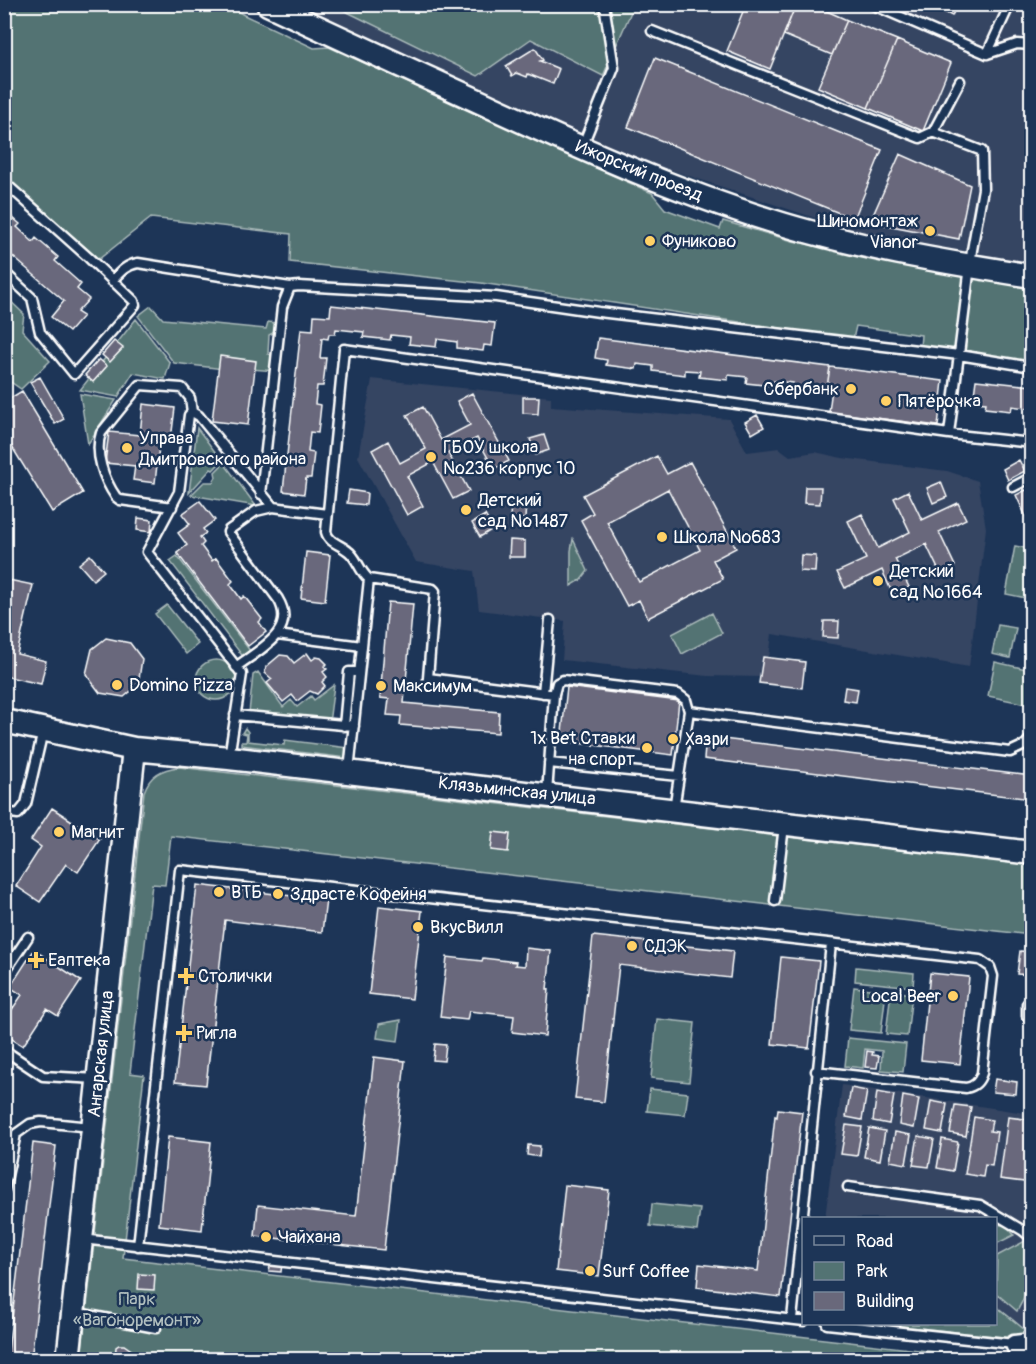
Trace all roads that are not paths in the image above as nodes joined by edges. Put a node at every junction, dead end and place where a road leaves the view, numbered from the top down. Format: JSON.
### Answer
{"nodes":[{"id":1,"x":268,"y":4,"type":"edge"},
{"id":2,"x":604,"y":4,"type":"edge"},
{"id":3,"x":871,"y":4,"type":"edge"},
{"id":4,"x":1010,"y":4,"type":"edge"},
{"id":5,"x":652,"y":31,"type":"dead end"},
{"id":6,"x":1032,"y":45,"type":"edge"},
{"id":7,"x":987,"y":54,"type":"junction"},
{"id":8,"x":960,"y":81,"type":"dead end"},
{"id":9,"x":933,"y":132,"type":"junction"},
{"id":10,"x":582,"y":147,"type":"junction"},
{"id":11,"x":4,"y":183,"type":"edge"},
{"id":12,"x":971,"y":266,"type":"junction"},
{"id":13,"x":4,"y":272,"type":"edge"},
{"id":14,"x":1032,"y":276,"type":"edge"},
{"id":15,"x":112,"y":281,"type":"junction"},
{"id":16,"x":290,"y":287,"type":"junction"},
{"id":17,"x":959,"y":355,"type":"junction"},
{"id":18,"x":1032,"y":367,"type":"edge"},
{"id":19,"x":192,"y":412,"type":"junction"},
{"id":20,"x":949,"y":434,"type":"junction"},
{"id":21,"x":1032,"y":442,"type":"edge"},
{"id":22,"x":1032,"y":477,"type":"edge"},
{"id":23,"x":1013,"y":487,"type":"dead end"},
{"id":24,"x":261,"y":494,"type":"junction"},
{"id":25,"x":172,"y":507,"type":"junction"},
{"id":26,"x":273,"y":507,"type":"junction"},
{"id":27,"x":327,"y":514,"type":"junction"},
{"id":28,"x":369,"y":579,"type":"junction"},
{"id":29,"x":550,"y":620,"type":"dead end"},
{"id":30,"x":277,"y":635,"type":"junction"},
{"id":31,"x":362,"y":646,"type":"junction"},
{"id":32,"x":236,"y":667,"type":"junction"},
{"id":33,"x":359,"y":672,"type":"junction"},
{"id":34,"x":543,"y":693,"type":"junction"},
{"id":35,"x":554,"y":694,"type":"junction"},
{"id":36,"x":688,"y":711,"type":"junction"},
{"id":37,"x":236,"y":715,"type":"junction"},
{"id":38,"x":4,"y":721,"type":"edge"},
{"id":39,"x":344,"y":726,"type":"junction"},
{"id":40,"x":354,"y":726,"type":"junction"},
{"id":41,"x":43,"y":730,"type":"junction"},
{"id":42,"x":1032,"y":737,"type":"edge"},
{"id":43,"x":134,"y":749,"type":"junction"},
{"id":44,"x":229,"y":758,"type":"junction"},
{"id":45,"x":549,"y":763,"type":"junction"},
{"id":46,"x":349,"y":772,"type":"junction"},
{"id":47,"x":679,"y":776,"type":"junction"},
{"id":48,"x":547,"y":795,"type":"junction"},
{"id":49,"x":674,"y":809,"type":"junction"},
{"id":50,"x":4,"y":812,"type":"edge"},
{"id":51,"x":785,"y":823,"type":"junction"},
{"id":52,"x":1032,"y":853,"type":"edge"},
{"id":53,"x":775,"y":901,"type":"dead end"},
{"id":54,"x":28,"y":937,"type":"dead end"},
{"id":55,"x":831,"y":944,"type":"junction"},
{"id":56,"x":4,"y":973,"type":"edge"},
{"id":57,"x":1028,"y":1004,"type":"dead end"},
{"id":58,"x":1032,"y":1020,"type":"edge"},
{"id":59,"x":4,"y":1050,"type":"edge"},
{"id":60,"x":816,"y":1071,"type":"junction"},
{"id":61,"x":98,"y":1079,"type":"junction"},
{"id":62,"x":93,"y":1128,"type":"junction"},
{"id":63,"x":848,"y":1187,"type":"dead end"},
{"id":64,"x":5,"y":1190,"type":"edge"},
{"id":65,"x":4,"y":1200,"type":"edge"},
{"id":66,"x":1032,"y":1238,"type":"edge"},
{"id":67,"x":81,"y":1239,"type":"junction"},
{"id":68,"x":138,"y":1245,"type":"junction"},
{"id":69,"x":73,"y":1312,"type":"junction"},
{"id":70,"x":792,"y":1319,"type":"junction"},
{"id":71,"x":802,"y":1321,"type":"edge"},
{"id":72,"x":840,"y":1325,"type":"edge"},
{"id":73,"x":156,"y":1328,"type":"dead end"},
{"id":74,"x":1032,"y":1342,"type":"edge"},
{"id":75,"x":1018,"y":1352,"type":"edge"},
{"id":76,"x":68,"y":1359,"type":"edge"}],
"edges":[{"from":1,"to":10,"type":"street","name":"Ижорский проезд"},
{"from":2,"to":10,"type":"lane"},
{"from":3,"to":7,"type":"lane"},
{"from":4,"to":7,"type":"lane"},
{"from":5,"to":9,"type":"lane"},
{"from":6,"to":7,"type":"lane"},
{"from":8,"to":9,"type":"lane"},
{"from":9,"to":12,"type":"lane"},
{"from":10,"to":12,"type":"street","name":"Ижорский проезд"},
{"from":11,"to":15,"type":"lane"},
{"from":12,"to":14,"type":"street","name":"Ижорский проезд"},
{"from":12,"to":17,"type":"lane"},
{"from":13,"to":15,"type":"lane"},
{"from":15,"to":16,"type":"lane"},
{"from":16,"to":17,"type":"lane"},
{"from":16,"to":24,"type":"lane"},
{"from":17,"to":18,"type":"lane"},
{"from":17,"to":20,"type":"lane"},
{"from":19,"to":24,"type":"lane"},
{"from":19,"to":25,"type":"lane"},
{"from":19,"to":25,"type":"lane"},
{"from":20,"to":21,"type":"lane"},
{"from":20,"to":27,"type":"lane"},
{"from":22,"to":23,"type":"lane"},
{"from":24,"to":26,"type":"lane"},
{"from":25,"to":32,"type":"lane"},
{"from":26,"to":27,"type":"lane"},
{"from":26,"to":30,"type":"lane"},
{"from":27,"to":28,"type":"lane"},
{"from":28,"to":31,"type":"lane"},
{"from":28,"to":34,"type":"lane"},
{"from":29,"to":34,"type":"lane"},
{"from":30,"to":31,"type":"lane"},
{"from":30,"to":32,"type":"lane"},
{"from":31,"to":33,"type":"lane"},
{"from":32,"to":37,"type":"lane"},
{"from":33,"to":39,"type":"lane"},
{"from":33,"to":40,"type":"lane"},
{"from":34,"to":35,"type":"lane"},
{"from":35,"to":36,"type":"lane"},
{"from":35,"to":45,"type":"lane"},
{"from":36,"to":42,"type":"lane"},
{"from":36,"to":47,"type":"lane"},
{"from":37,"to":39,"type":"lane"},
{"from":37,"to":44,"type":"lane"},
{"from":38,"to":41,"type":"street","name":"Клязьминская улица"},
{"from":39,"to":40,"type":"lane"},
{"from":40,"to":46,"type":"lane"},
{"from":41,"to":43,"type":"street","name":"Клязьминская улица"},
{"from":41,"to":50,"type":"lane"},
{"from":43,"to":44,"type":"street","name":"Клязьминская улица"},
{"from":43,"to":61,"type":"street","name":"Ангарская улица"},
{"from":44,"to":46,"type":"street","name":"Клязьминская улица"},
{"from":45,"to":47,"type":"lane"},
{"from":45,"to":48,"type":"lane"},
{"from":46,"to":48,"type":"street","name":"Клязьминская улица"},
{"from":47,"to":49,"type":"lane"},
{"from":48,"to":49,"type":"street","name":"Клязьминская улица"},
{"from":49,"to":51,"type":"street","name":"Клязьминская улица"},
{"from":51,"to":52,"type":"street","name":"Клязьминская улица"},
{"from":51,"to":53,"type":"lane"},
{"from":54,"to":56,"type":"lane"},
{"from":55,"to":60,"type":"lane"},
{"from":55,"to":60,"type":"lane"},
{"from":55,"to":68,"type":"lane"},
{"from":57,"to":58,"type":"lane"},
{"from":59,"to":61,"type":"lane"},
{"from":60,"to":70,"type":"lane"},
{"from":61,"to":62,"type":"street","name":"Ангарская улица"},
{"from":62,"to":64,"type":"lane"},
{"from":62,"to":67,"type":"street","name":"Ангарская улица"},
{"from":63,"to":66,"type":"lane"},
{"from":64,"to":65,"type":"lane"},
{"from":67,"to":68,"type":"lane"},
{"from":67,"to":69,"type":"street","name":"Ангарская улица"},
{"from":68,"to":70,"type":"lane"},
{"from":69,"to":73,"type":"lane"},
{"from":69,"to":76,"type":"street","name":"Ангарская улица"},
{"from":70,"to":71,"type":"lane"},
{"from":72,"to":75,"type":"lane"},
{"from":74,"to":75,"type":"street"}]}
